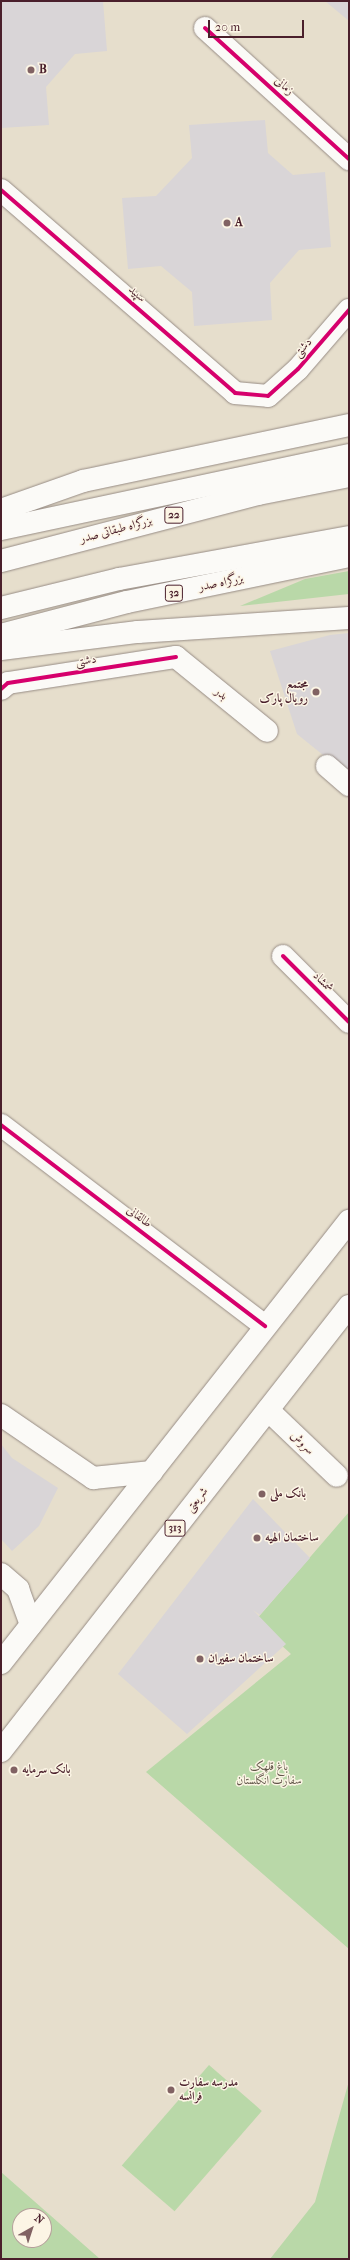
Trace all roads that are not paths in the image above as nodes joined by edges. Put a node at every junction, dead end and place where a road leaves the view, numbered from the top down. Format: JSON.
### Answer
{"nodes":[{"id":1,"x":205,"y":28,"type":"dead end"},
{"id":2,"x":349,"y":159,"type":"edge"},
{"id":3,"x":1,"y":190,"type":"edge"},
{"id":4,"x":349,"y":310,"type":"edge"},
{"id":5,"x":268,"y":396,"type":"joint"},
{"id":6,"x":349,"y":425,"type":"edge"},
{"id":7,"x":349,"y":456,"type":"edge"},
{"id":8,"x":349,"y":476,"type":"edge"},
{"id":9,"x":1,"y":510,"type":"edge"},
{"id":10,"x":1,"y":529,"type":"edge"},
{"id":11,"x":349,"y":538,"type":"edge"},
{"id":12,"x":349,"y":556,"type":"edge"},
{"id":13,"x":1,"y":561,"type":"edge"},
{"id":14,"x":1,"y":608,"type":"edge"},
{"id":15,"x":349,"y":618,"type":"edge"},
{"id":16,"x":1,"y":635,"type":"edge"},
{"id":17,"x":1,"y":649,"type":"edge"},
{"id":18,"x":176,"y":657,"type":"joint"},
{"id":19,"x":1,"y":689,"type":"edge"},
{"id":20,"x":267,"y":731,"type":"dead end"},
{"id":21,"x":327,"y":766,"type":"dead end"},
{"id":22,"x":349,"y":785,"type":"edge"},
{"id":23,"x":283,"y":956,"type":"dead end"},
{"id":24,"x":349,"y":1022,"type":"edge"},
{"id":25,"x":1,"y":1125,"type":"edge"},
{"id":26,"x":349,"y":1221,"type":"edge"},
{"id":27,"x":349,"y":1306,"type":"edge"},
{"id":28,"x":265,"y":1326,"type":"junction"},
{"id":29,"x":268,"y":1410,"type":"junction"},
{"id":30,"x":1,"y":1415,"type":"edge"},
{"id":31,"x":152,"y":1472,"type":"junction"},
{"id":32,"x":337,"y":1476,"type":"dead end"},
{"id":33,"x":1,"y":1574,"type":"edge"},
{"id":34,"x":31,"y":1625,"type":"junction"},
{"id":35,"x":1,"y":1663,"type":"edge"},
{"id":36,"x":1,"y":1751,"type":"edge"}],
"edges":[{"from":1,"to":2,"type":"main road","name":"زمانی"},
{"from":3,"to":5,"type":"main road","name":"سپید"},
{"from":4,"to":5,"type":"main road","name":"دشتی"},
{"from":6,"to":9,"type":"main road"},
{"from":7,"to":10,"type":"main road"},
{"from":8,"to":13,"type":"main road","name":"بزرگراه طبقاتی صدر","number":"22"},
{"from":11,"to":14,"type":"main road"},
{"from":12,"to":16,"type":"main road","name":"بزرگراه صدر","number":"32"},
{"from":15,"to":17,"type":"main road"},
{"from":18,"to":19,"type":"main road","name":"دشتی"},
{"from":18,"to":20,"type":"main road","name":"بدر"},
{"from":21,"to":22,"type":"main road"},
{"from":23,"to":24,"type":"main road","name":"شمشاد"},
{"from":25,"to":28,"type":"main road","name":"طالقانی"},
{"from":26,"to":28,"type":"main road"},
{"from":27,"to":29,"type":"main road","name":"شریعتی","number":"313"},
{"from":28,"to":31,"type":"main road"},
{"from":29,"to":32,"type":"main road","name":"سروش"},
{"from":29,"to":36,"type":"main road","name":"شریعتی","number":"313"},
{"from":30,"to":31,"type":"main road"},
{"from":31,"to":34,"type":"main road"},
{"from":33,"to":34,"type":"main road"},
{"from":34,"to":35,"type":"main road"}]}
